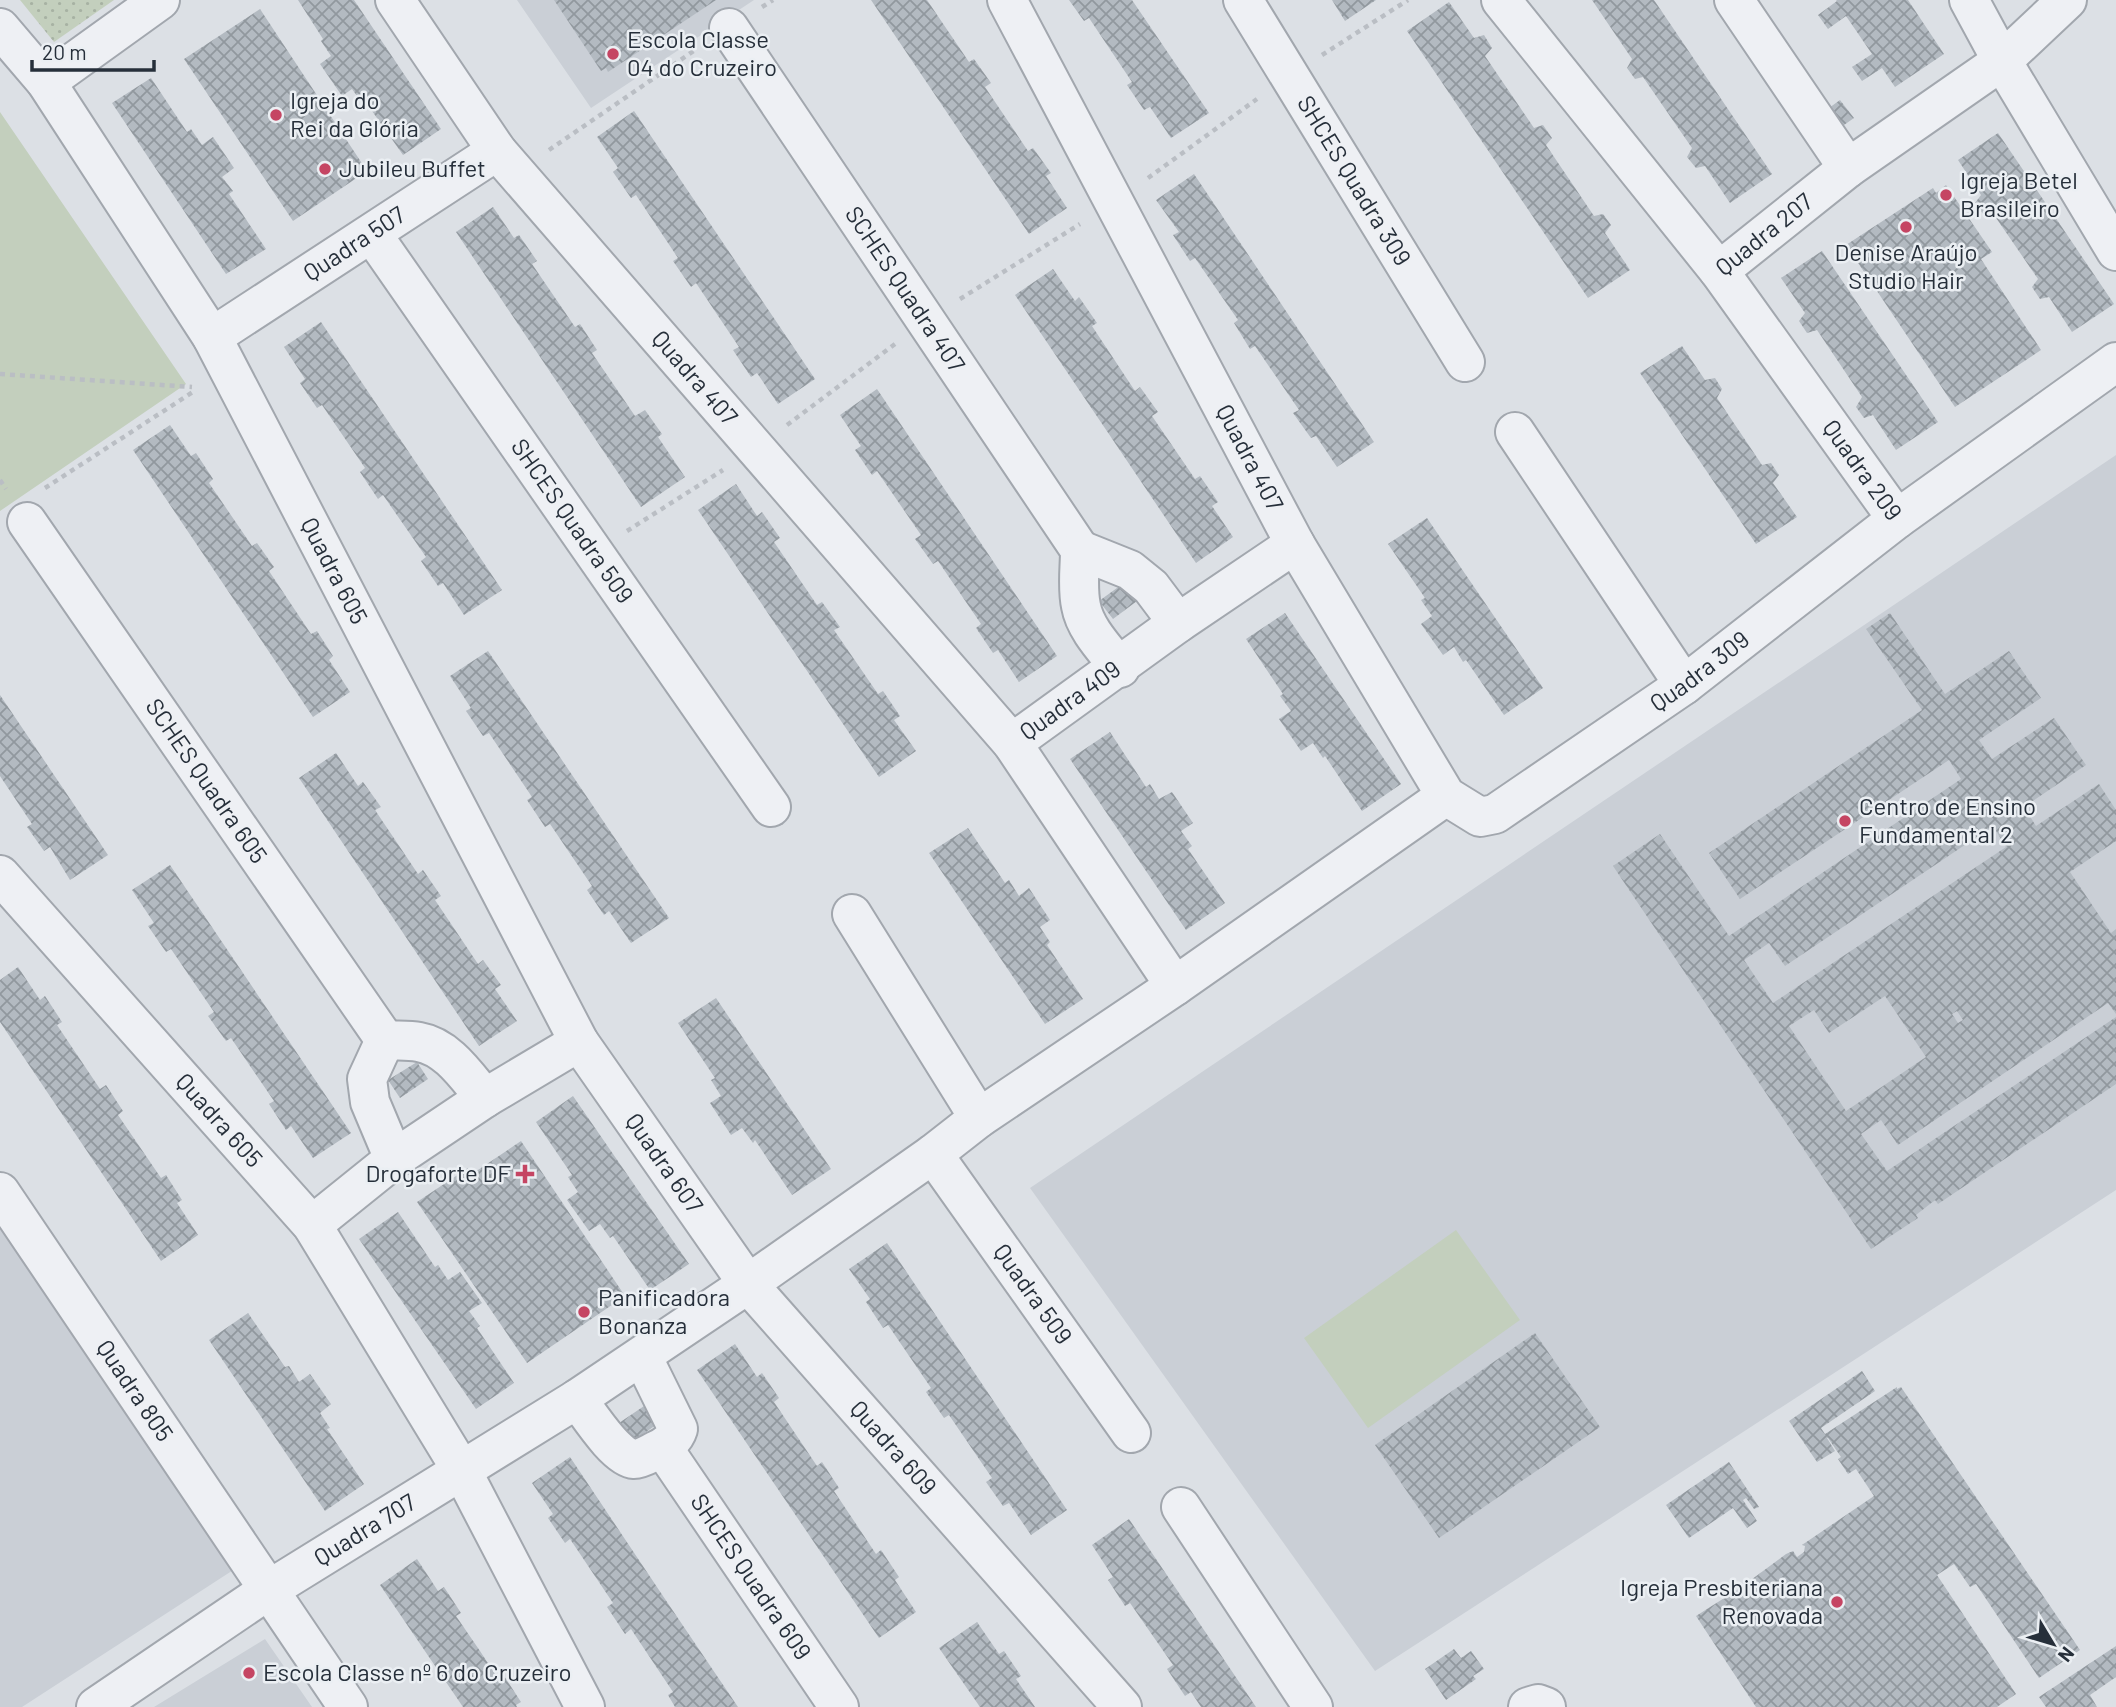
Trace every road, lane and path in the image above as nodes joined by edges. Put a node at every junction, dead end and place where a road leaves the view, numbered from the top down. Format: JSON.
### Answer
{"nodes":[{"id":1,"x":160,"y":0,"type":"edge"},
{"id":2,"x":395,"y":0,"type":"edge"},
{"id":3,"x":773,"y":0,"type":"edge"},
{"id":4,"x":1007,"y":0,"type":"edge"},
{"id":5,"x":1243,"y":0,"type":"edge"},
{"id":6,"x":1408,"y":0,"type":"edge"},
{"id":7,"x":1501,"y":0,"type":"edge"},
{"id":8,"x":1734,"y":0,"type":"edge"},
{"id":9,"x":1969,"y":0,"type":"edge"},
{"id":10,"x":2067,"y":0,"type":"edge"},
{"id":11,"x":0,"y":28,"type":"edge"},
{"id":12,"x":729,"y":28,"type":"junction"},
{"id":13,"x":2002,"y":61,"type":"junction"},
{"id":14,"x":1289,"y":76,"type":"junction"},
{"id":15,"x":46,"y":82,"type":"junction"},
{"id":16,"x":506,"y":162,"type":"junction"},
{"id":17,"x":1848,"y":168,"type":"junction"},
{"id":18,"x":1114,"y":203,"type":"junction"},
{"id":19,"x":372,"y":234,"type":"junction"},
{"id":20,"x":2116,"y":251,"type":"edge"},
{"id":21,"x":1718,"y":271,"type":"junction"},
{"id":22,"x":926,"y":320,"type":"junction"},
{"id":23,"x":212,"y":337,"type":"junction"},
{"id":24,"x":1465,"y":362,"type":"dead end"},
{"id":25,"x":2116,"y":362,"type":"edge"},
{"id":26,"x":0,"y":374,"type":"edge"},
{"id":27,"x":1515,"y":432,"type":"dead end"},
{"id":28,"x":756,"y":449,"type":"junction"},
{"id":29,"x":33,"y":507,"type":"joint"},
{"id":30,"x":1897,"y":519,"type":"junction"},
{"id":31,"x":1295,"y":544,"type":"junction"},
{"id":32,"x":1080,"y":550,"type":"junction"},
{"id":33,"x":593,"y":552,"type":"junction"},
{"id":34,"x":1178,"y":623,"type":"junction"},
{"id":35,"x":1120,"y":667,"type":"junction"},
{"id":36,"x":1684,"y":685,"type":"junction"},
{"id":37,"x":1012,"y":744,"type":"junction"},
{"id":38,"x":1446,"y":796,"type":"junction"},
{"id":39,"x":771,"y":807,"type":"dead end"},
{"id":40,"x":0,"y":875,"type":"edge"},
{"id":41,"x":852,"y":914,"type":"dead end"},
{"id":42,"x":1175,"y":986,"type":"junction"},
{"id":43,"x":385,"y":1040,"type":"junction"},
{"id":44,"x":579,"y":1042,"type":"junction"},
{"id":45,"x":485,"y":1098,"type":"junction"},
{"id":46,"x":979,"y":1118,"type":"junction"},
{"id":47,"x":933,"y":1154,"type":"junction"},
{"id":48,"x":394,"y":1159,"type":"junction"},
{"id":49,"x":0,"y":1192,"type":"edge"},
{"id":50,"x":312,"y":1225,"type":"junction"},
{"id":51,"x":748,"y":1284,"type":"junction"},
{"id":52,"x":642,"y":1356,"type":"junction"},
{"id":53,"x":578,"y":1399,"type":"junction"},
{"id":54,"x":1131,"y":1433,"type":"dead end"},
{"id":55,"x":663,"y":1448,"type":"junction"},
{"id":56,"x":462,"y":1471,"type":"junction"},
{"id":57,"x":1181,"y":1507,"type":"dead end"},
{"id":58,"x":270,"y":1589,"type":"junction"},
{"id":59,"x":96,"y":1707,"type":"edge"},
{"id":60,"x":348,"y":1707,"type":"edge"},
{"id":61,"x":585,"y":1707,"type":"edge"},
{"id":62,"x":839,"y":1707,"type":"edge"},
{"id":63,"x":1122,"y":1707,"type":"edge"},
{"id":64,"x":1313,"y":1707,"type":"edge"},
{"id":65,"x":1528,"y":1707,"type":"edge"},
{"id":66,"x":1546,"y":1707,"type":"edge"}],
"edges":[{"from":1,"to":15,"type":"street"},
{"from":2,"to":16,"type":"street","name":"Quadra 407"},
{"from":3,"to":12,"type":"path"},
{"from":4,"to":18,"type":"street","name":"Quadra 407"},
{"from":5,"to":14,"type":"street","name":"SHCES Quadra 309"},
{"from":6,"to":14,"type":"path"},
{"from":7,"to":21,"type":"street","name":"Quadra 207"},
{"from":8,"to":17,"type":"street"},
{"from":9,"to":13,"type":"street"},
{"from":10,"to":13,"type":"street","name":"Quadra 207"},
{"from":11,"to":15,"type":"street","name":"Quadra 605"},
{"from":12,"to":16,"type":"path"},
{"from":12,"to":22,"type":"street","name":"SCHES Quadra 407"},
{"from":13,"to":17,"type":"street","name":"Quadra 207"},
{"from":13,"to":20,"type":"street"},
{"from":14,"to":18,"type":"path"},
{"from":14,"to":24,"type":"street","name":"SHCES Quadra 309"},
{"from":15,"to":23,"type":"street","name":"Quadra 605"},
{"from":16,"to":19,"type":"street","name":"Quadra 507"},
{"from":16,"to":28,"type":"street","name":"Quadra 407"},
{"from":17,"to":21,"type":"street","name":"Quadra 207"},
{"from":18,"to":22,"type":"path"},
{"from":18,"to":31,"type":"street","name":"Quadra 407"},
{"from":19,"to":23,"type":"street","name":"Quadra 507"},
{"from":19,"to":33,"type":"street","name":"SHCES Quadra 509"},
{"from":21,"to":30,"type":"street","name":"Quadra 209"},
{"from":22,"to":28,"type":"path"},
{"from":22,"to":32,"type":"street","name":"SCHES Quadra 407"},
{"from":23,"to":44,"type":"street","name":"Quadra 605"},
{"from":25,"to":30,"type":"street","name":"Quadra 209"},
{"from":26,"to":29,"type":"path"},
{"from":27,"to":36,"type":"street"},
{"from":28,"to":33,"type":"path"},
{"from":28,"to":37,"type":"street","name":"Quadra 407"},
{"from":29,"to":43,"type":"street","name":"SCHES Quadra 605"},
{"from":30,"to":36,"type":"street","name":"Quadra 309"},
{"from":31,"to":34,"type":"street","name":"Quadra 409"},
{"from":31,"to":38,"type":"street"},
{"from":32,"to":34,"type":"street"},
{"from":32,"to":35,"type":"street"},
{"from":33,"to":39,"type":"street","name":"SHCES Quadra 509"},
{"from":34,"to":35,"type":"street","name":"Quadra 409"},
{"from":35,"to":37,"type":"street","name":"Quadra 409"},
{"from":36,"to":38,"type":"street","name":"Quadra 309"},
{"from":37,"to":42,"type":"street","name":"Quadra 409"},
{"from":38,"to":42,"type":"street"},
{"from":40,"to":50,"type":"street","name":"Quadra 605"},
{"from":41,"to":46,"type":"street"},
{"from":42,"to":46,"type":"street"},
{"from":43,"to":45,"type":"street"},
{"from":43,"to":48,"type":"street"},
{"from":44,"to":45,"type":"street"},
{"from":44,"to":51,"type":"street","name":"Quadra 607"},
{"from":45,"to":48,"type":"street"},
{"from":46,"to":47,"type":"street"},
{"from":47,"to":51,"type":"street"},
{"from":47,"to":54,"type":"street","name":"Quadra 509"},
{"from":48,"to":50,"type":"street"},
{"from":49,"to":58,"type":"street","name":"Quadra 805"},
{"from":50,"to":56,"type":"street"},
{"from":51,"to":52,"type":"street"},
{"from":51,"to":63,"type":"street","name":"Quadra 609"},
{"from":52,"to":53,"type":"street"},
{"from":52,"to":55,"type":"street"},
{"from":53,"to":55,"type":"street"},
{"from":53,"to":56,"type":"street"},
{"from":55,"to":62,"type":"street","name":"SHCES Quadra 609"},
{"from":56,"to":58,"type":"street","name":"Quadra 707"},
{"from":56,"to":61,"type":"street"},
{"from":57,"to":64,"type":"street"},
{"from":58,"to":59,"type":"street"},
{"from":58,"to":60,"type":"street","name":"Quadra 805"},
{"from":65,"to":66,"type":"street"}]}
